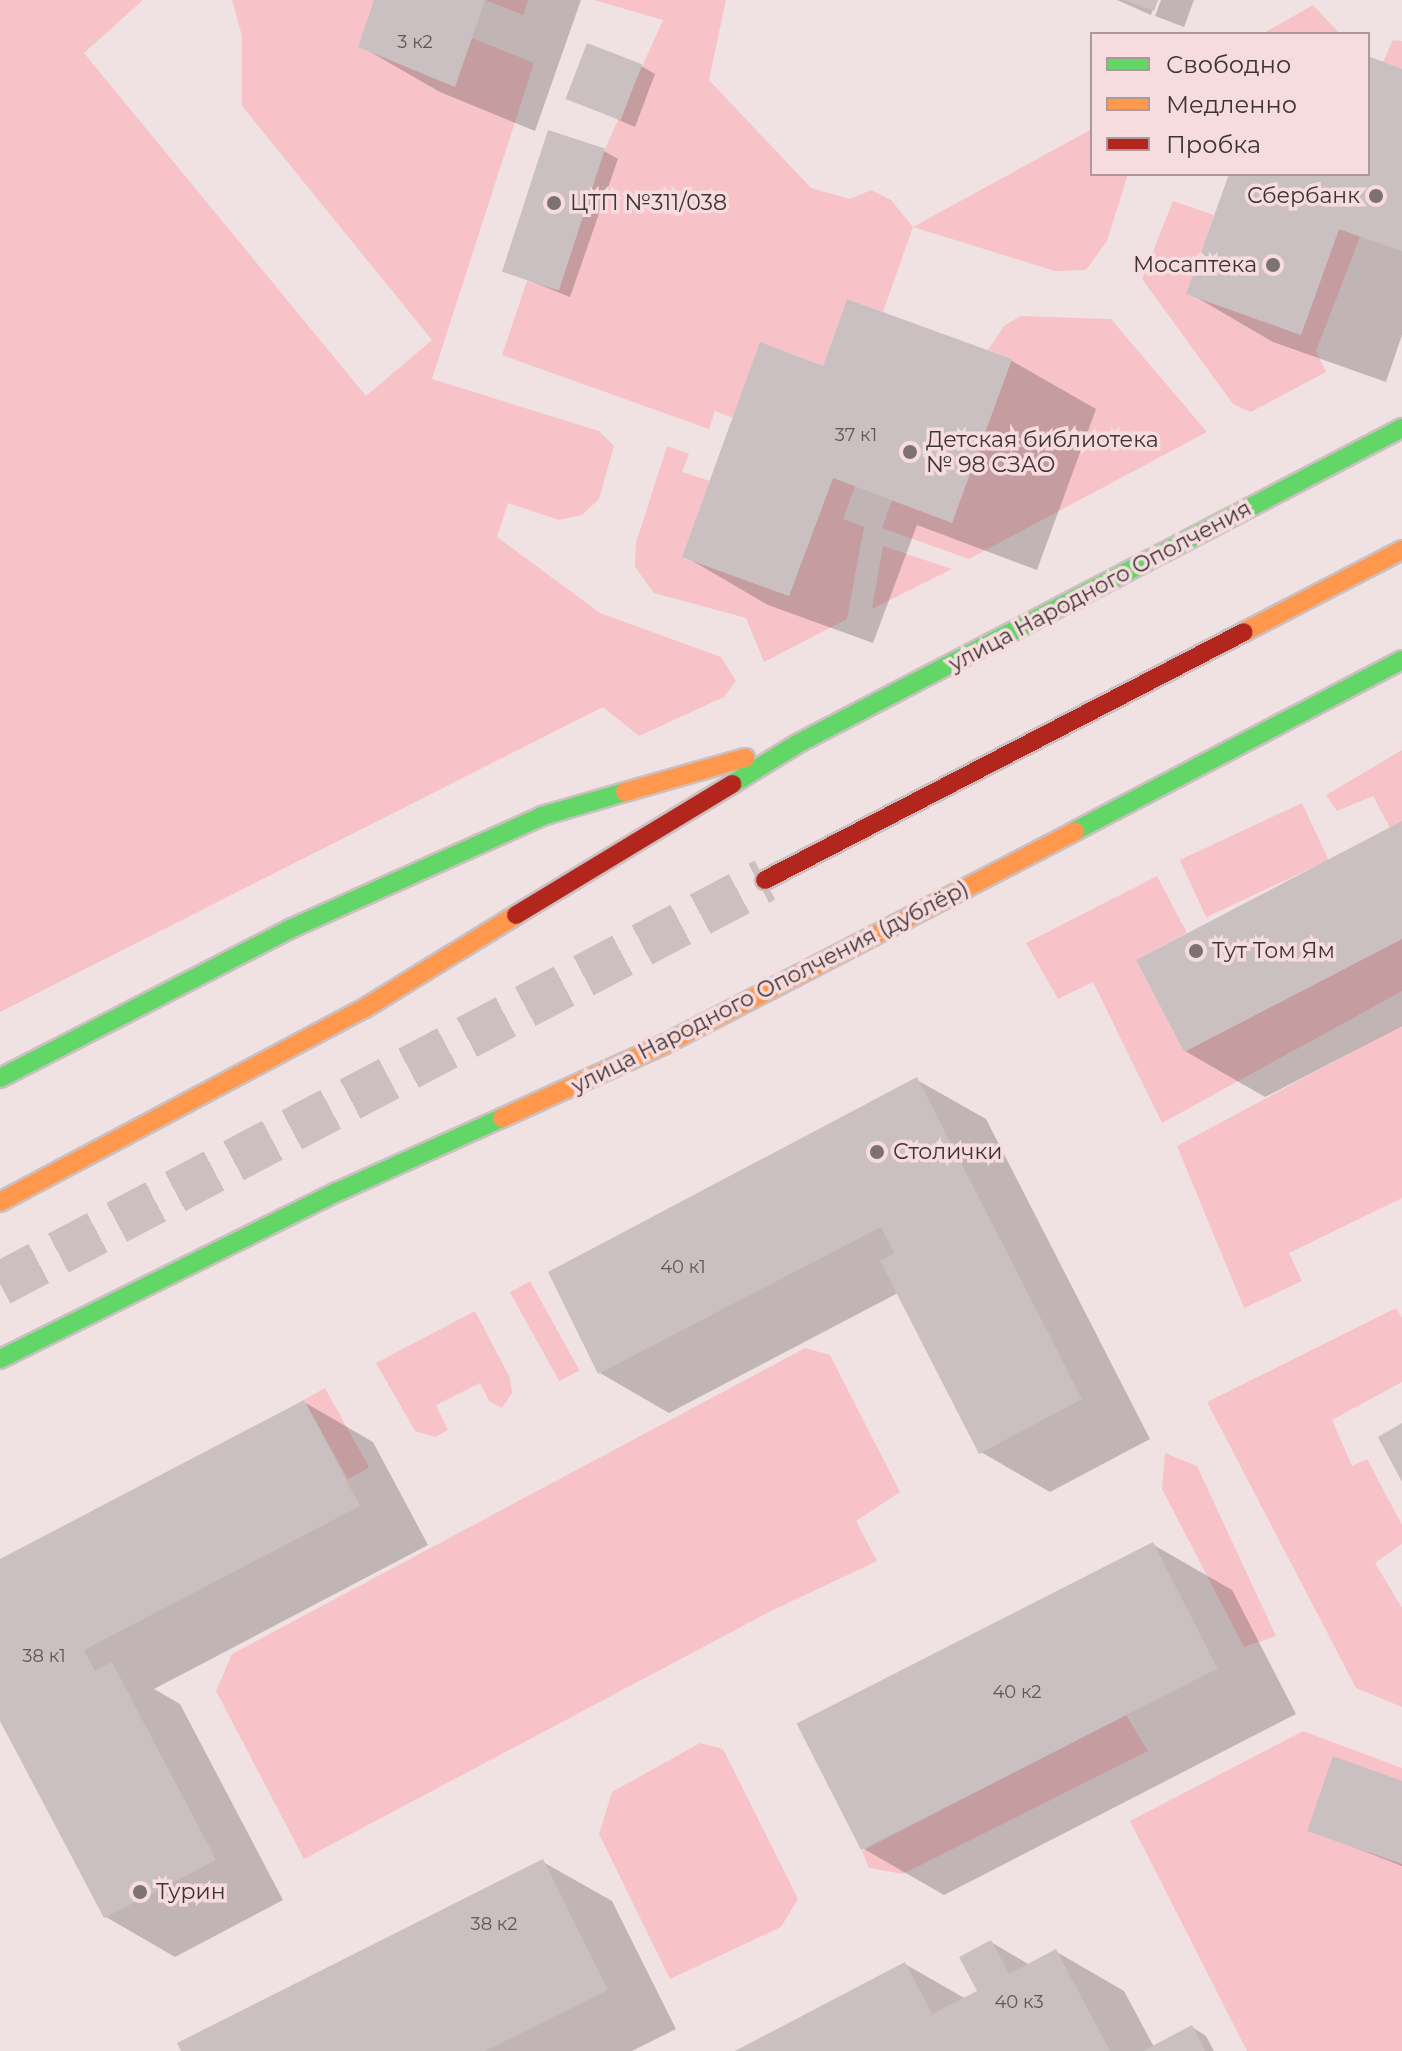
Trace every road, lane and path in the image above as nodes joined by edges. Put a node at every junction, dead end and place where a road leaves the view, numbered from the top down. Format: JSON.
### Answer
{"nodes":[{"id":1,"x":1402,"y":428,"type":"edge"},
{"id":2,"x":1402,"y":550,"type":"edge"},
{"id":3,"x":1402,"y":660,"type":"edge"},
{"id":4,"x":797,"y":744,"type":"junction"},
{"id":5,"x":765,"y":880,"type":"tunnel mouth"},
{"id":6,"x":0,"y":1078,"type":"edge"},
{"id":7,"x":0,"y":1202,"type":"edge"},
{"id":8,"x":0,"y":1359,"type":"edge"}],
"edges":[{"from":1,"to":4,"type":"street","name":"улица Народного Ополчения"},
{"from":2,"to":5,"type":"street"},
{"from":3,"to":8,"type":"street","name":"улица Народного Ополчения (дублёр)"},
{"from":4,"to":6,"type":"street"},
{"from":4,"to":7,"type":"street"}]}
